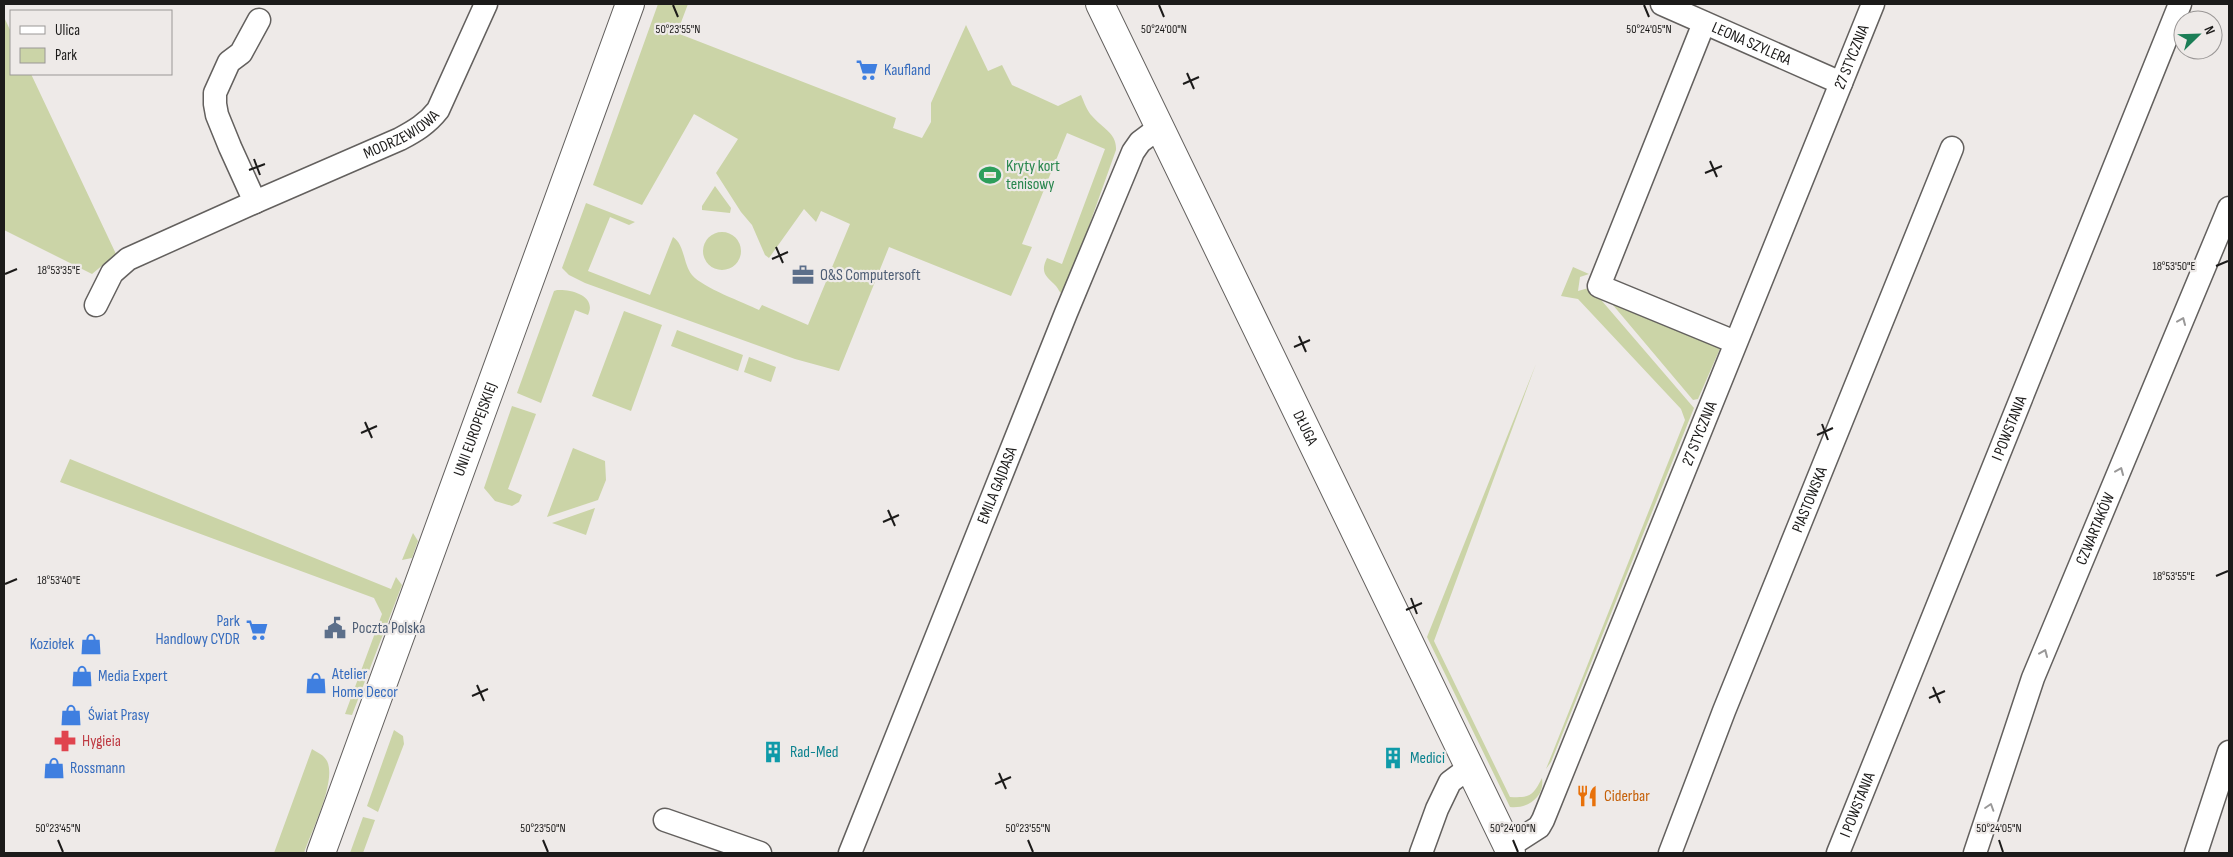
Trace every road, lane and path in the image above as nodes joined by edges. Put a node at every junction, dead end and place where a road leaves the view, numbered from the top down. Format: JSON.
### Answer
{"nodes":[{"id":1,"x":486,"y":4,"type":"edge"},
{"id":2,"x":630,"y":4,"type":"edge"},
{"id":3,"x":1100,"y":4,"type":"edge"},
{"id":4,"x":1662,"y":4,"type":"edge"},
{"id":5,"x":1873,"y":4,"type":"edge"},
{"id":6,"x":2180,"y":4,"type":"edge"},
{"id":7,"x":259,"y":20,"type":"dead end"},
{"id":8,"x":1704,"y":23,"type":"junction"},
{"id":9,"x":1841,"y":83,"type":"junction"},
{"id":10,"x":1160,"y":127,"type":"junction"},
{"id":11,"x":1952,"y":148,"type":"dead end"},
{"id":12,"x":255,"y":202,"type":"junction"},
{"id":13,"x":2229,"y":208,"type":"edge"},
{"id":14,"x":96,"y":305,"type":"dead end"},
{"id":15,"x":1735,"y":342,"type":"junction"},
{"id":16,"x":2229,"y":752,"type":"edge"},
{"id":17,"x":1469,"y":768,"type":"junction"},
{"id":18,"x":665,"y":820,"type":"dead end"},
{"id":19,"x":1510,"y":850,"type":"edge"},
{"id":20,"x":321,"y":853,"type":"edge"},
{"id":21,"x":760,"y":853,"type":"edge"},
{"id":22,"x":850,"y":853,"type":"edge"},
{"id":23,"x":1421,"y":853,"type":"edge"},
{"id":24,"x":1670,"y":853,"type":"edge"},
{"id":25,"x":1838,"y":853,"type":"edge"},
{"id":26,"x":1975,"y":853,"type":"edge"},
{"id":27,"x":2196,"y":853,"type":"edge"}],
"edges":[{"from":1,"to":12,"type":"street","name":"MODRZEWIOWA"},
{"from":2,"to":20,"type":"street","name":"UNII EUROPEJSKIEJ"},
{"from":3,"to":10,"type":"street","name":"DŁUGA"},
{"from":4,"to":8,"type":"street","name":"LEONA SZYLERA"},
{"from":5,"to":9,"type":"street","name":"27 STYCZNIA"},
{"from":6,"to":25,"type":"street","name":"I POWSTANIA"},
{"from":7,"to":12,"type":"street"},
{"from":8,"to":9,"type":"street","name":"LEONA SZYLERA"},
{"from":8,"to":15,"type":"street"},
{"from":9,"to":15,"type":"street","name":"27 STYCZNIA"},
{"from":10,"to":17,"type":"street","name":"DŁUGA"},
{"from":10,"to":22,"type":"street","name":"EMILA GAJDASA"},
{"from":11,"to":24,"type":"street","name":"PIASTOWSKA"},
{"from":12,"to":14,"type":"street","name":"MODRZEWIOWA"},
{"from":26,"to":13,"type":"street","name":"CZWARTAKÓW","one_way":true},
{"from":15,"to":19,"type":"street","name":"27 STYCZNIA"},
{"from":16,"to":27,"type":"street"},
{"from":17,"to":19,"type":"street","name":"DŁUGA"},
{"from":17,"to":23,"type":"street"},
{"from":18,"to":21,"type":"street"}]}
